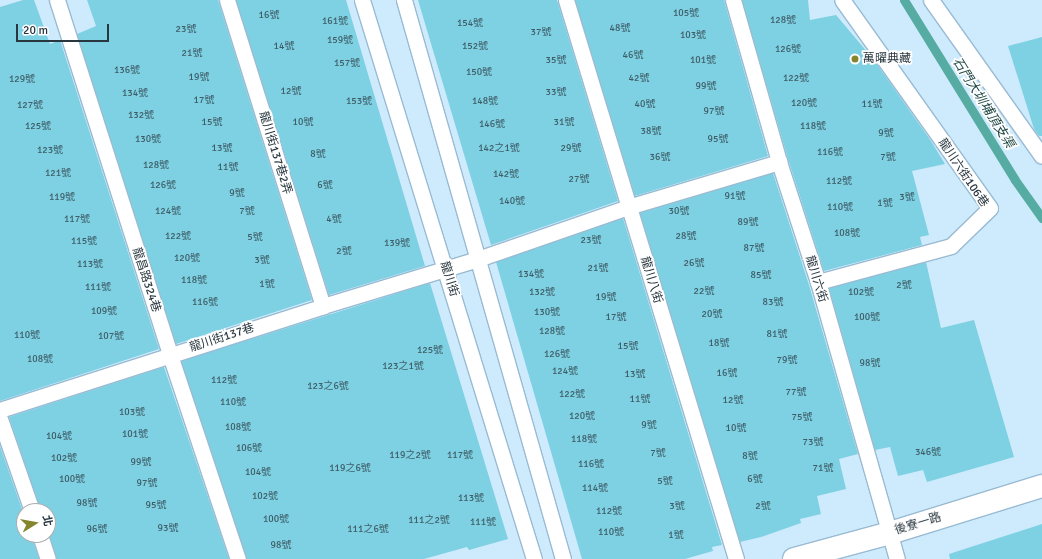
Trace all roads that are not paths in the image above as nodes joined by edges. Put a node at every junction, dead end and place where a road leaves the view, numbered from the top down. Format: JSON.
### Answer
{"nodes":[{"id":1,"x":57,"y":0,"type":"edge"},
{"id":2,"x":226,"y":0,"type":"edge"},
{"id":3,"x":362,"y":0,"type":"edge"},
{"id":4,"x":404,"y":0,"type":"edge"},
{"id":5,"x":566,"y":0,"type":"edge"},
{"id":6,"x":733,"y":0,"type":"edge"},
{"id":7,"x":842,"y":0,"type":"edge"},
{"id":8,"x":931,"y":0,"type":"edge"},
{"id":9,"x":1042,"y":156,"type":"edge"},
{"id":10,"x":779,"y":162,"type":"junction"},
{"id":11,"x":628,"y":207,"type":"junction"},
{"id":12,"x":478,"y":259,"type":"junction"},
{"id":13,"x":445,"y":268,"type":"junction"},
{"id":14,"x":818,"y":282,"type":"junction"},
{"id":15,"x":323,"y":306,"type":"junction"},
{"id":16,"x":170,"y":355,"type":"junction"},
{"id":17,"x":0,"y":410,"type":"edge"},
{"id":18,"x":0,"y":419,"type":"edge"},
{"id":19,"x":1042,"y":486,"type":"edge"},
{"id":20,"x":29,"y":503,"type":"edge"},
{"id":21,"x":890,"y":533,"type":"junction"},
{"id":22,"x":43,"y":543,"type":"edge"},
{"id":23,"x":48,"y":559,"type":"edge"},
{"id":24,"x":238,"y":559,"type":"edge"},
{"id":25,"x":534,"y":559,"type":"edge"},
{"id":26,"x":564,"y":559,"type":"edge"},
{"id":27,"x":736,"y":559,"type":"edge"},
{"id":28,"x":794,"y":559,"type":"edge"},
{"id":29,"x":897,"y":559,"type":"edge"}],
"edges":[{"from":1,"to":16,"type":"lane","name":"龍昌路324巷"},
{"from":2,"to":15,"type":"lane","name":"龍川街137巷2弄"},
{"from":3,"to":13,"type":"lane","name":"龍川街"},
{"from":4,"to":12,"type":"lane"},
{"from":5,"to":11,"type":"lane","name":"龍川八街"},
{"from":6,"to":10,"type":"lane","name":"龍川六街"},
{"from":7,"to":14,"type":"lane","name":"龍川六街106巷"},
{"from":8,"to":9,"type":"lane"},
{"from":10,"to":11,"type":"lane","name":"龍川街137巷"},
{"from":10,"to":14,"type":"lane","name":"龍川六街"},
{"from":11,"to":12,"type":"lane","name":"龍川街137巷"},
{"from":11,"to":27,"type":"lane","name":"龍川八街"},
{"from":12,"to":13,"type":"lane","name":"龍川街137巷"},
{"from":12,"to":26,"type":"lane"},
{"from":13,"to":15,"type":"lane","name":"龍川街137巷"},
{"from":13,"to":25,"type":"lane","name":"龍川街"},
{"from":14,"to":21,"type":"lane","name":"龍川六街"},
{"from":15,"to":16,"type":"lane","name":"龍川街137巷"},
{"from":16,"to":17,"type":"lane","name":"龍川街137巷"},
{"from":16,"to":24,"type":"lane","name":"龍昌路324巷"},
{"from":18,"to":20,"type":"lane"},
{"from":19,"to":21,"type":"street","name":"後寮一路"},
{"from":21,"to":28,"type":"street","name":"後寮一路"},
{"from":21,"to":29,"type":"lane","name":"龍川六街"},
{"from":22,"to":23,"type":"lane"}]}
